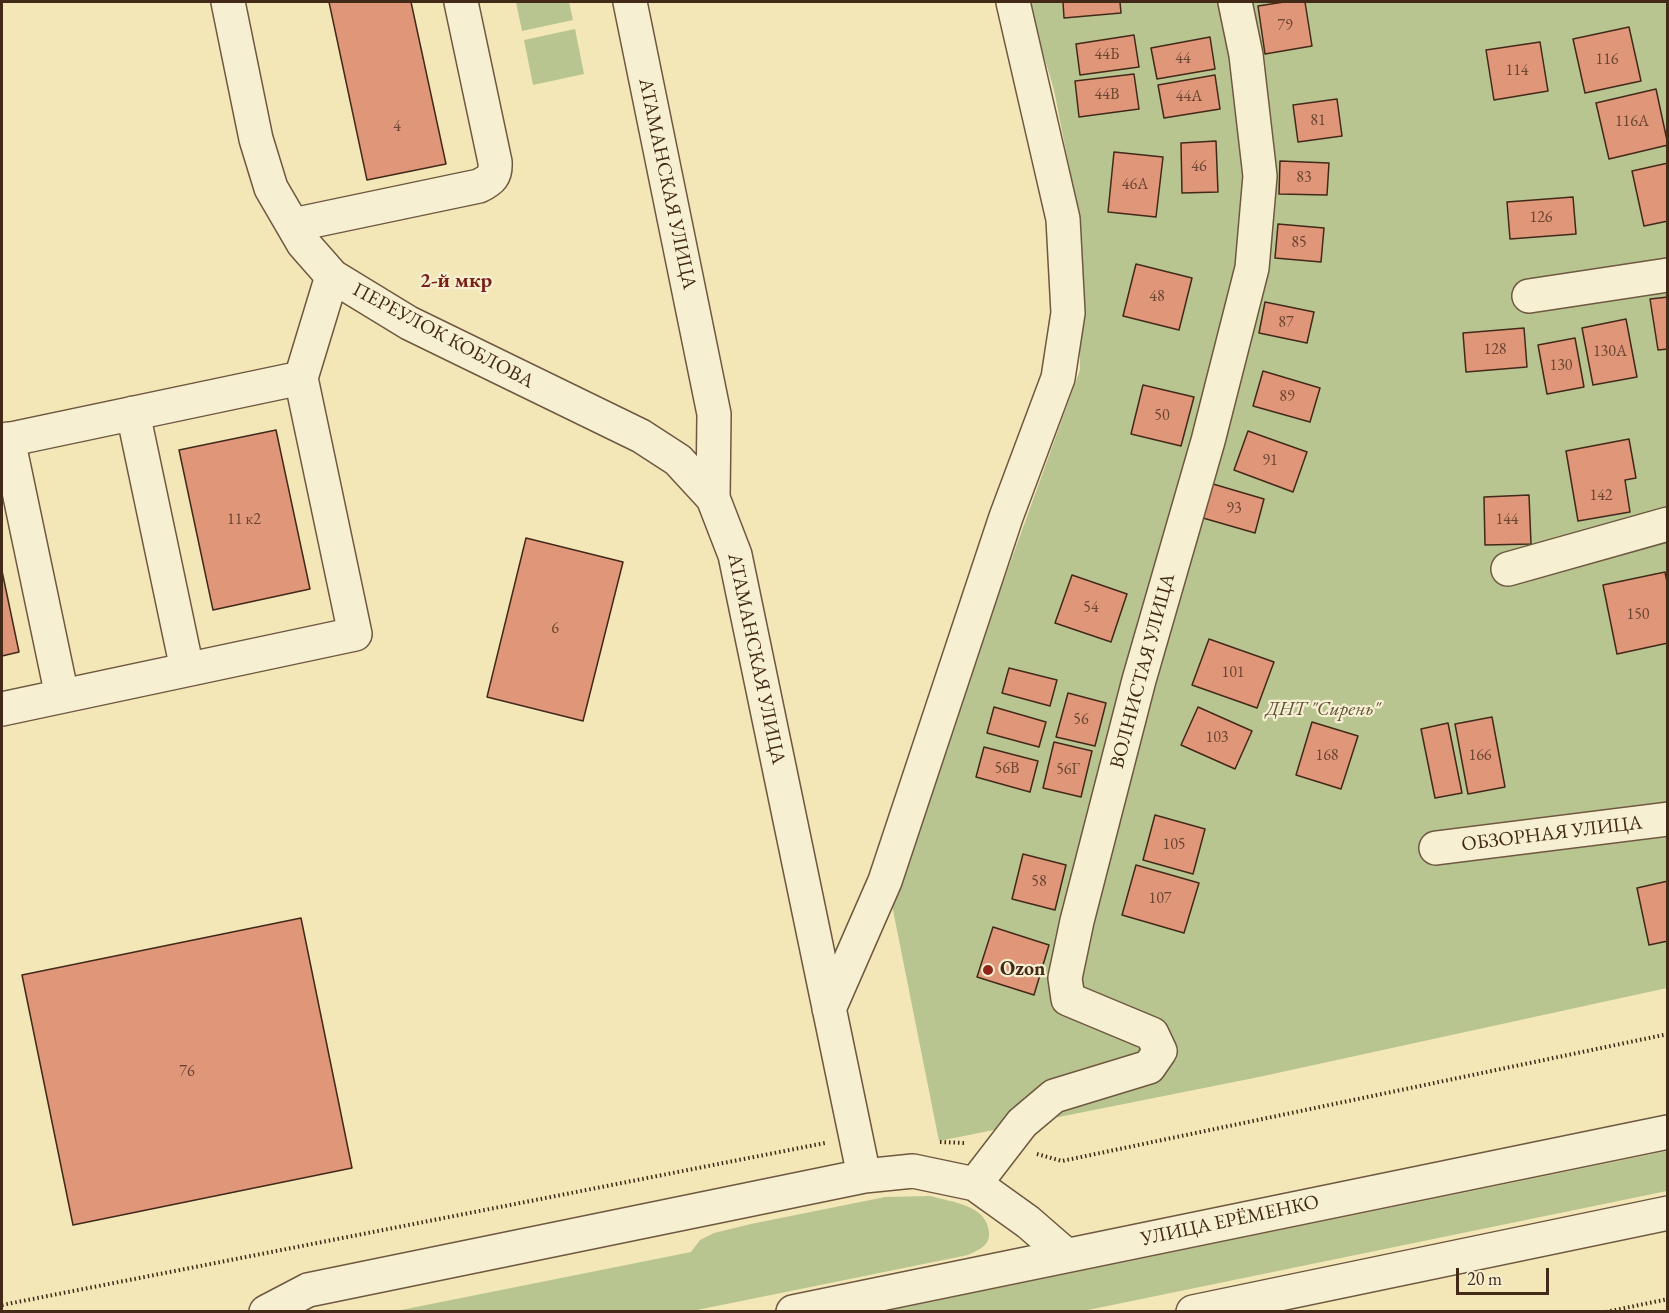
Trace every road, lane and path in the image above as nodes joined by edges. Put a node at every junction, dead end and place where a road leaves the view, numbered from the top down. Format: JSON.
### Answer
{"nodes":[{"id":1,"x":228,"y":2,"type":"edge"},
{"id":2,"x":461,"y":2,"type":"edge"},
{"id":3,"x":630,"y":2,"type":"edge"},
{"id":4,"x":1013,"y":2,"type":"edge"},
{"id":5,"x":1235,"y":2,"type":"edge"},
{"id":6,"x":293,"y":225,"type":"junction"},
{"id":7,"x":1668,"y":275,"type":"edge"},
{"id":8,"x":332,"y":276,"type":"junction"},
{"id":9,"x":1529,"y":296,"type":"dead end"},
{"id":10,"x":301,"y":378,"type":"junction"},
{"id":11,"x":133,"y":413,"type":"junction"},
{"id":12,"x":5,"y":440,"type":"edge"},
{"id":13,"x":713,"y":498,"type":"junction"},
{"id":14,"x":1668,"y":524,"type":"edge"},
{"id":15,"x":1508,"y":569,"type":"dead end"},
{"id":16,"x":187,"y":669,"type":"junction"},
{"id":17,"x":62,"y":696,"type":"junction"},
{"id":18,"x":2,"y":709,"type":"edge"},
{"id":19,"x":1668,"y":819,"type":"edge"},
{"id":20,"x":1436,"y":848,"type":"dead end"},
{"id":21,"x":829,"y":1009,"type":"junction"},
{"id":22,"x":1668,"y":1034,"type":"edge"},
{"id":23,"x":1668,"y":1132,"type":"edge"},
{"id":24,"x":856,"y":1137,"type":"junction"},
{"id":25,"x":936,"y":1141,"type":"dead end"},
{"id":26,"x":1004,"y":1145,"type":"junction"},
{"id":27,"x":864,"y":1176,"type":"junction"},
{"id":28,"x":975,"y":1184,"type":"junction"},
{"id":29,"x":1668,"y":1213,"type":"edge"},
{"id":30,"x":1066,"y":1255,"type":"junction"},
{"id":31,"x":1668,"y":1299,"type":"edge"},
{"id":32,"x":1300,"y":1301,"type":"edge"},
{"id":33,"x":2,"y":1305,"type":"edge"},
{"id":34,"x":266,"y":1311,"type":"edge"},
{"id":35,"x":793,"y":1311,"type":"edge"},
{"id":36,"x":1193,"y":1311,"type":"edge"},
{"id":37,"x":1606,"y":1311,"type":"edge"}],
"edges":[{"from":1,"to":6,"type":"street","name":"ПЕРЕУЛОК КОБЛОВА"},
{"from":2,"to":6,"type":"street"},
{"from":3,"to":13,"type":"street","name":"АТАМАНСКАЯ УЛИЦА"},
{"from":4,"to":21,"type":"street"},
{"from":5,"to":26,"type":"street","name":"ВОЛНИСТАЯ УЛИЦА"},
{"from":6,"to":8,"type":"street","name":"ПЕРЕУЛОК КОБЛОВА"},
{"from":7,"to":9,"type":"street"},
{"from":8,"to":10,"type":"street"},
{"from":8,"to":13,"type":"street","name":"ПЕРЕУЛОК КОБЛОВА"},
{"from":10,"to":11,"type":"street"},
{"from":10,"to":16,"type":"street"},
{"from":11,"to":12,"type":"street"},
{"from":11,"to":16,"type":"street"},
{"from":12,"to":17,"type":"street"},
{"from":13,"to":21,"type":"street","name":"АТАМАНСКАЯ УЛИЦА"},
{"from":14,"to":15,"type":"street"},
{"from":16,"to":17,"type":"street"},
{"from":17,"to":18,"type":"street"},
{"from":19,"to":20,"type":"street","name":"ОБЗОРНАЯ УЛИЦА"},
{"from":21,"to":24,"type":"street","name":"АТАМАНСКАЯ УЛИЦА"},
{"from":22,"to":26,"type":"path"},
{"from":23,"to":30,"type":"street","name":"УЛИЦА ЕРЁМЕНКО"},
{"from":24,"to":27,"type":"street","name":"АТАМАНСКАЯ УЛИЦА"},
{"from":24,"to":33,"type":"path"},
{"from":25,"to":26,"type":"path"},
{"from":26,"to":28,"type":"street","name":"ВОЛНИСТАЯ УЛИЦА"},
{"from":27,"to":28,"type":"street"},
{"from":27,"to":34,"type":"street"},
{"from":28,"to":30,"type":"street"},
{"from":29,"to":32,"type":"street"},
{"from":30,"to":35,"type":"street","name":"УЛИЦА ЕРЁМЕНКО"},
{"from":31,"to":37,"type":"path"},
{"from":32,"to":36,"type":"street"}]}
